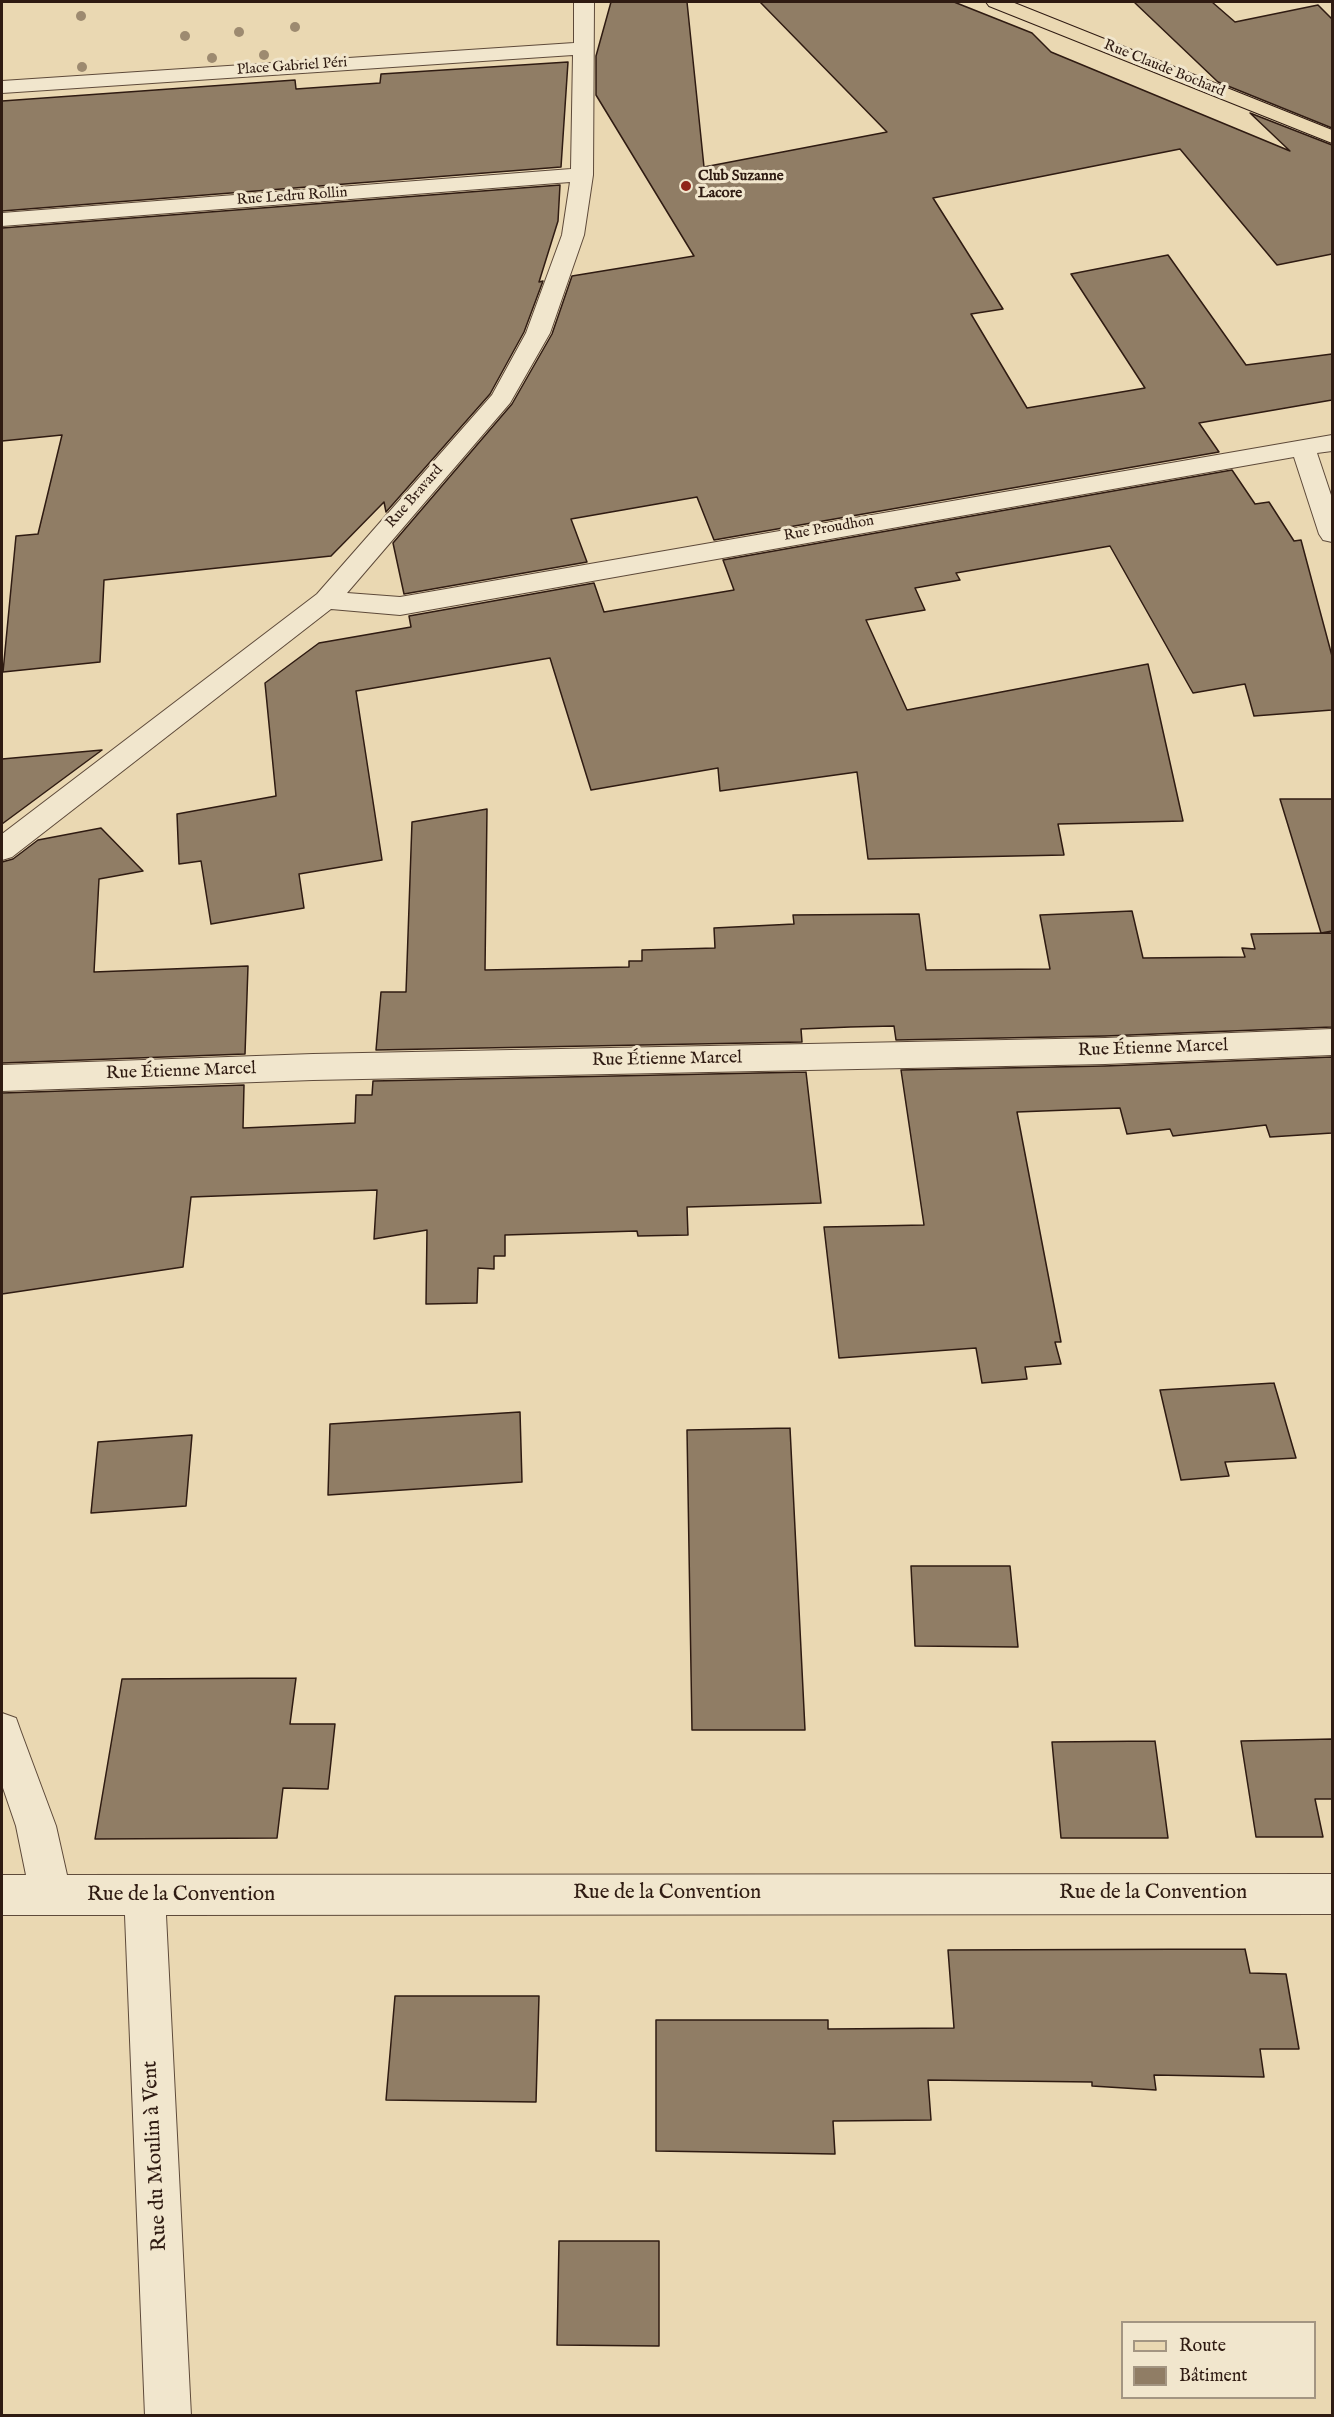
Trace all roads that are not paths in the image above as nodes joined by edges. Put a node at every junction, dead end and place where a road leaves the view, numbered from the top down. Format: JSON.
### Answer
{"nodes":[{"id":1,"x":584,"y":2,"type":"edge"},
{"id":2,"x":996,"y":2,"type":"edge"},
{"id":3,"x":583,"y":48,"type":"junction"},
{"id":4,"x":2,"y":87,"type":"edge"},
{"id":5,"x":1331,"y":135,"type":"edge"},
{"id":6,"x":582,"y":175,"type":"junction"},
{"id":7,"x":2,"y":219,"type":"edge"},
{"id":8,"x":1332,"y":443,"type":"edge"},
{"id":9,"x":1302,"y":448,"type":"junction"},
{"id":10,"x":1332,"y":534,"type":"edge"},
{"id":11,"x":326,"y":600,"type":"junction"},
{"id":12,"x":2,"y":849,"type":"edge"},
{"id":13,"x":1332,"y":1042,"type":"edge"},
{"id":14,"x":2,"y":1078,"type":"edge"},
{"id":15,"x":2,"y":1732,"type":"edge"},
{"id":16,"x":1332,"y":1894,"type":"edge"},
{"id":17,"x":2,"y":1895,"type":"edge"},
{"id":18,"x":51,"y":1895,"type":"junction"},
{"id":19,"x":145,"y":1896,"type":"junction"},
{"id":20,"x":168,"y":2415,"type":"edge"}],
"edges":[{"from":1,"to":3,"type":"street","name":"Rue Bravard"},
{"from":2,"to":5,"type":"main road","name":"Rue Claude Bochard"},
{"from":3,"to":4,"type":"street","name":"Place Gabriel Péri"},
{"from":3,"to":6,"type":"street","name":"Rue Bravard"},
{"from":6,"to":7,"type":"street","name":"Rue Ledru Rollin"},
{"from":6,"to":11,"type":"street","name":"Rue Bravard"},
{"from":8,"to":9,"type":"street","name":"Rue Proudhon"},
{"from":9,"to":10,"type":"street"},
{"from":9,"to":11,"type":"street","name":"Rue Proudhon"},
{"from":11,"to":12,"type":"street","name":"Rue Bravard"},
{"from":13,"to":14,"type":"street","name":"Rue Étienne Marcel"},
{"from":15,"to":18,"type":"street"},
{"from":16,"to":19,"type":"street","name":"Rue de la Convention"},
{"from":17,"to":18,"type":"street","name":"Rue de la Convention"},
{"from":18,"to":19,"type":"street","name":"Rue de la Convention"},
{"from":19,"to":20,"type":"street","name":"Rue du Moulin à Vent"}]}
